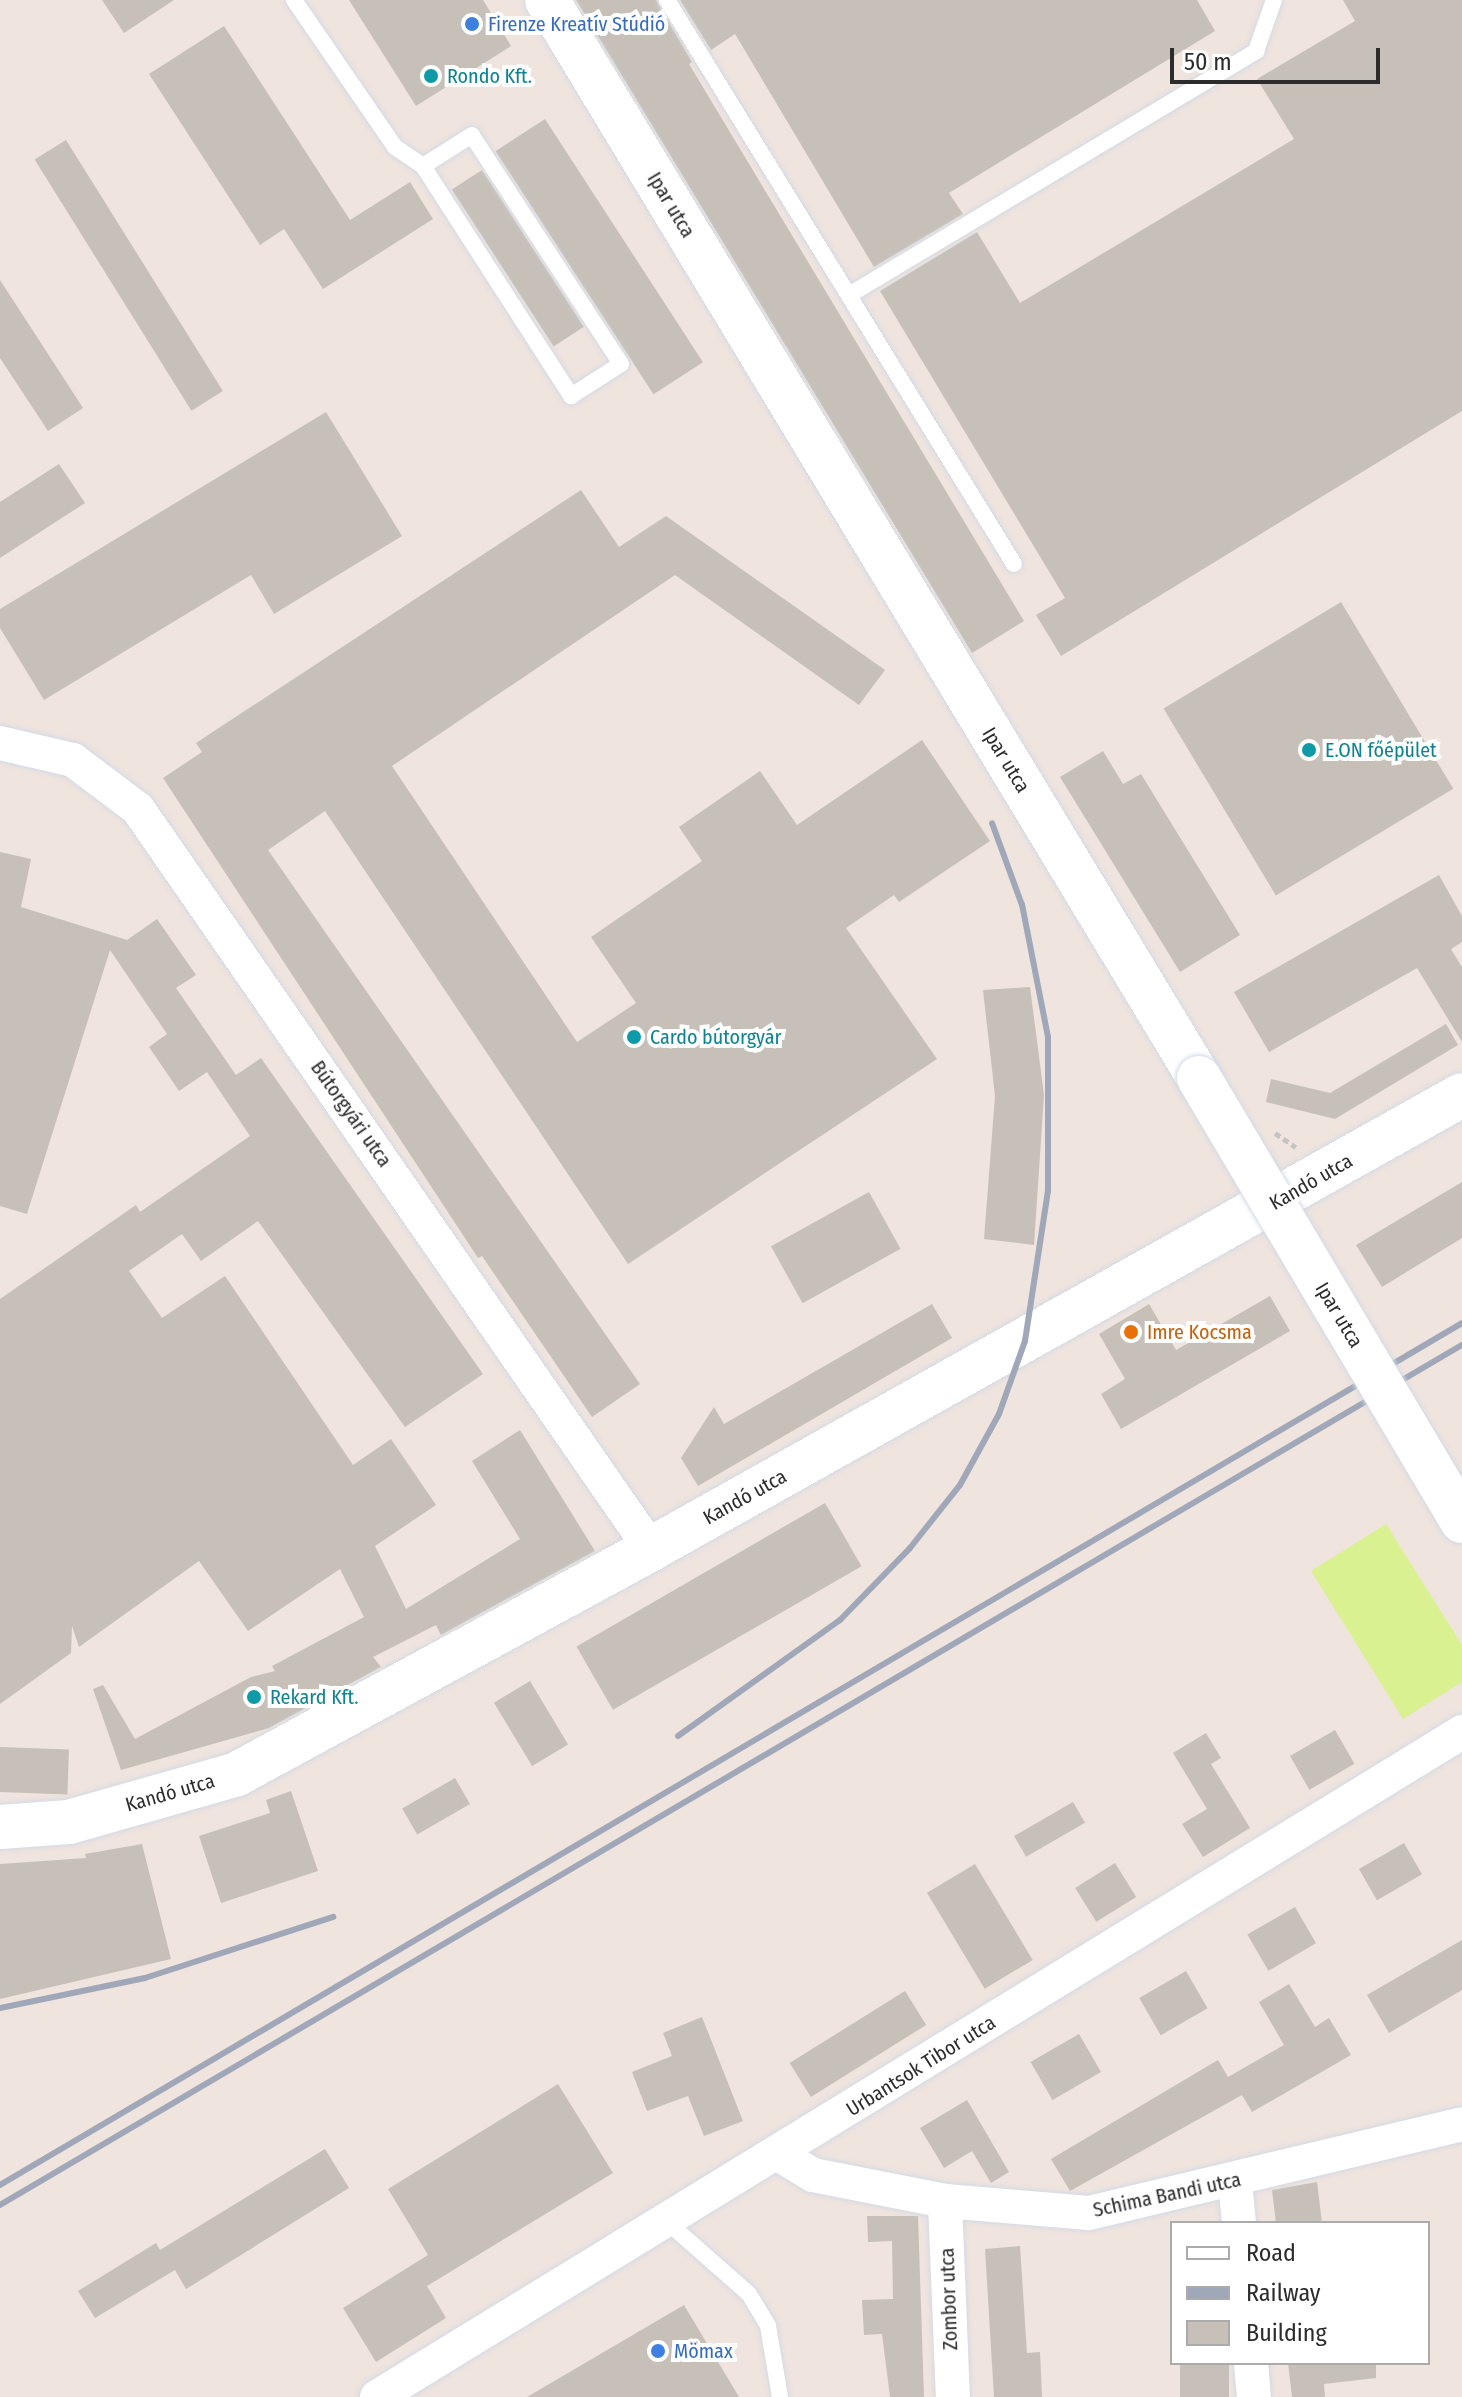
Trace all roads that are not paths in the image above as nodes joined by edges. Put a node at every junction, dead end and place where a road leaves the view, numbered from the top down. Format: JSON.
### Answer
{"nodes":[{"id":1,"x":294,"y":0,"type":"edge"},
{"id":2,"x":547,"y":0,"type":"edge"},
{"id":3,"x":667,"y":0,"type":"edge"},
{"id":4,"x":1274,"y":0,"type":"edge"},
{"id":5,"x":423,"y":166,"type":"junction"},
{"id":6,"x":849,"y":295,"type":"junction"},
{"id":7,"x":1014,"y":564,"type":"dead end"},
{"id":8,"x":0,"y":743,"type":"edge"},
{"id":9,"x":1462,"y":1095,"type":"edge"},
{"id":10,"x":1462,"y":1521,"type":"edge"},
{"id":11,"x":651,"y":1549,"type":"junction"},
{"id":12,"x":1462,"y":1732,"type":"edge"},
{"id":13,"x":0,"y":1827,"type":"edge"},
{"id":14,"x":1462,"y":2124,"type":"edge"},
{"id":15,"x":778,"y":2154,"type":"junction"},
{"id":16,"x":1235,"y":2181,"type":"junction"},
{"id":17,"x":945,"y":2201,"type":"junction"},
{"id":18,"x":665,"y":2220,"type":"junction"},
{"id":19,"x":1239,"y":2221,"type":"edge"},
{"id":20,"x":1251,"y":2365,"type":"edge"},
{"id":21,"x":377,"y":2397,"type":"edge"},
{"id":22,"x":780,"y":2397,"type":"edge"},
{"id":23,"x":953,"y":2397,"type":"edge"},
{"id":24,"x":1254,"y":2397,"type":"edge"}],
"edges":[{"from":1,"to":5,"type":"lane"},
{"from":2,"to":10,"type":"street","name":"Ipar utca","bridge":true},
{"from":3,"to":6,"type":"lane"},
{"from":4,"to":6,"type":"lane"},
{"from":5,"to":5,"type":"lane"},
{"from":6,"to":7,"type":"lane"},
{"from":8,"to":11,"type":"street","name":"Bútorgyári utca"},
{"from":9,"to":11,"type":"street","name":"Kandó utca"},
{"from":11,"to":13,"type":"street","name":"Kandó utca"},
{"from":12,"to":15,"type":"street","name":"Urbantsok Tibor utca"},
{"from":14,"to":16,"type":"street","name":"Schima Bandi utca"},
{"from":15,"to":17,"type":"street","name":"Schima Bandi utca"},
{"from":15,"to":18,"type":"street","name":"Urbantsok Tibor utca"},
{"from":16,"to":17,"type":"street","name":"Schima Bandi utca"},
{"from":16,"to":19,"type":"street"},
{"from":17,"to":23,"type":"street","name":"Zombor utca"},
{"from":18,"to":21,"type":"street","name":"Urbantsok Tibor utca"},
{"from":18,"to":22,"type":"lane"},
{"from":20,"to":24,"type":"street"}]}
